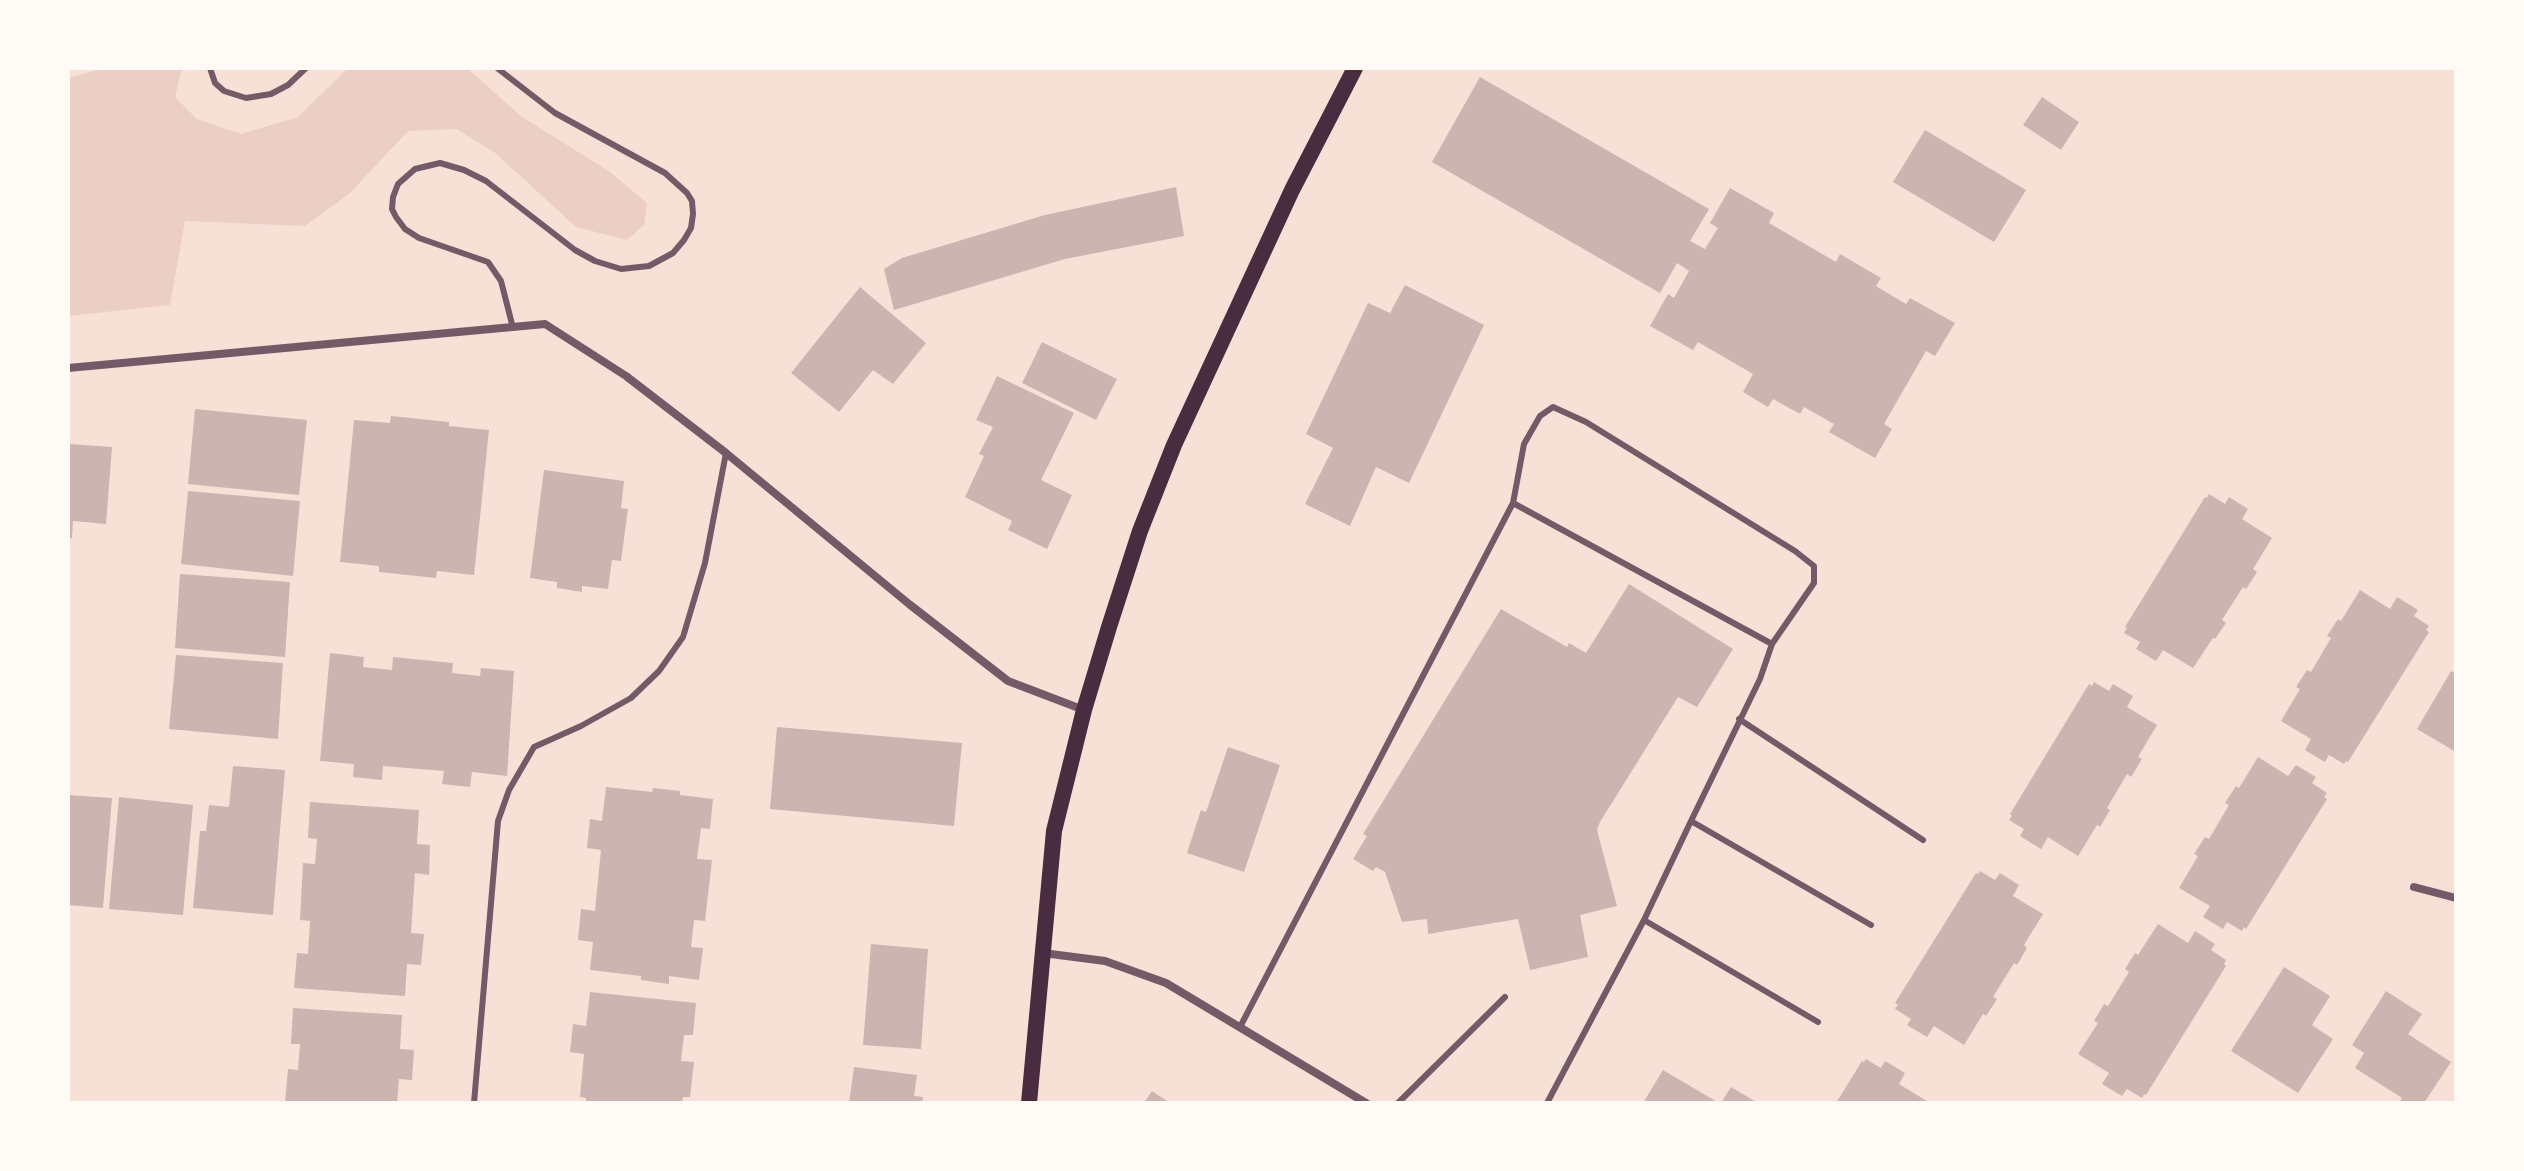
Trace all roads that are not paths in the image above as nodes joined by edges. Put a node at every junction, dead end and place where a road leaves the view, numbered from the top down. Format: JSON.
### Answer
{"nodes":[{"id":1,"x":210,"y":68,"type":"edge"},
{"id":2,"x":306,"y":68,"type":"edge"},
{"id":3,"x":497,"y":68,"type":"edge"},
{"id":4,"x":1355,"y":68,"type":"edge"},
{"id":5,"x":513,"y":328,"type":"junction"},
{"id":6,"x":68,"y":368,"type":"edge"},
{"id":7,"x":726,"y":453,"type":"junction"},
{"id":8,"x":1513,"y":503,"type":"junction"},
{"id":9,"x":1772,"y":644,"type":"junction"},
{"id":10,"x":1084,"y":710,"type":"junction"},
{"id":11,"x":1739,"y":719,"type":"junction"},
{"id":12,"x":1691,"y":821,"type":"junction"},
{"id":13,"x":1923,"y":840,"type":"dead end"},
{"id":14,"x":2414,"y":887,"type":"dead end"},
{"id":15,"x":2456,"y":898,"type":"edge"},
{"id":16,"x":1644,"y":920,"type":"junction"},
{"id":17,"x":1871,"y":925,"type":"dead end"},
{"id":18,"x":1043,"y":953,"type":"junction"},
{"id":19,"x":1505,"y":997,"type":"dead end"},
{"id":20,"x":1818,"y":1022,"type":"dead end"},
{"id":21,"x":1240,"y":1027,"type":"junction"},
{"id":22,"x":474,"y":1103,"type":"edge"},
{"id":23,"x":1029,"y":1103,"type":"edge"},
{"id":24,"x":1366,"y":1103,"type":"edge"},
{"id":25,"x":1398,"y":1103,"type":"edge"},
{"id":26,"x":1547,"y":1103,"type":"edge"}],
"edges":[{"from":1,"to":2,"type":"lane"},
{"from":3,"to":5,"type":"lane"},
{"from":4,"to":10,"type":"main road"},
{"from":5,"to":6,"type":"street"},
{"from":5,"to":7,"type":"street"},
{"from":7,"to":10,"type":"street"},
{"from":7,"to":22,"type":"lane"},
{"from":8,"to":9,"type":"lane"},
{"from":8,"to":9,"type":"lane"},
{"from":8,"to":21,"type":"lane"},
{"from":9,"to":11,"type":"lane"},
{"from":10,"to":18,"type":"main road"},
{"from":11,"to":12,"type":"lane"},
{"from":11,"to":13,"type":"lane"},
{"from":12,"to":16,"type":"lane"},
{"from":12,"to":17,"type":"lane"},
{"from":14,"to":15,"type":"street"},
{"from":16,"to":20,"type":"lane"},
{"from":16,"to":26,"type":"lane"},
{"from":18,"to":21,"type":"street"},
{"from":18,"to":23,"type":"main road"},
{"from":19,"to":25,"type":"lane"},
{"from":21,"to":24,"type":"street"}]}
